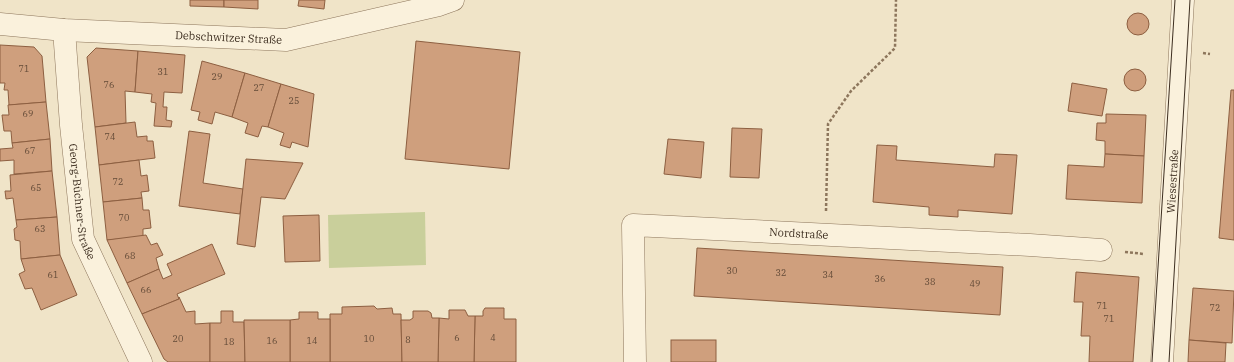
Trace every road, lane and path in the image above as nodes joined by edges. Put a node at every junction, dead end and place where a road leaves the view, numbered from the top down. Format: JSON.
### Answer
{"nodes":[{"id":1,"x":453,"y":0,"type":"edge"},
{"id":2,"x":896,"y":0,"type":"edge"},
{"id":3,"x":1183,"y":0,"type":"edge"},
{"id":4,"x":0,"y":24,"type":"edge"},
{"id":5,"x":64,"y":30,"type":"junction"},
{"id":6,"x":825,"y":234,"type":"junction"},
{"id":7,"x":1101,"y":250,"type":"joint"},
{"id":8,"x":1169,"y":256,"type":"junction"},
{"id":9,"x":141,"y":362,"type":"edge"},
{"id":10,"x":635,"y":362,"type":"edge"},
{"id":11,"x":1162,"y":362,"type":"edge"}],
"edges":[{"from":1,"to":5,"type":"street","name":"Debschwitzer Straße"},
{"from":2,"to":6,"type":"path"},
{"from":3,"to":8,"type":"street","name":"Wiesestraße"},
{"from":4,"to":5,"type":"street","name":"Debschwitzer Straße"},
{"from":5,"to":9,"type":"street","name":"Georg-Büchner-Straße"},
{"from":6,"to":7,"type":"street","name":"Nordstraße"},
{"from":6,"to":10,"type":"street","name":"Nordstraße"},
{"from":7,"to":8,"type":"path"},
{"from":8,"to":11,"type":"street","name":"Wiesestraße"}]}
